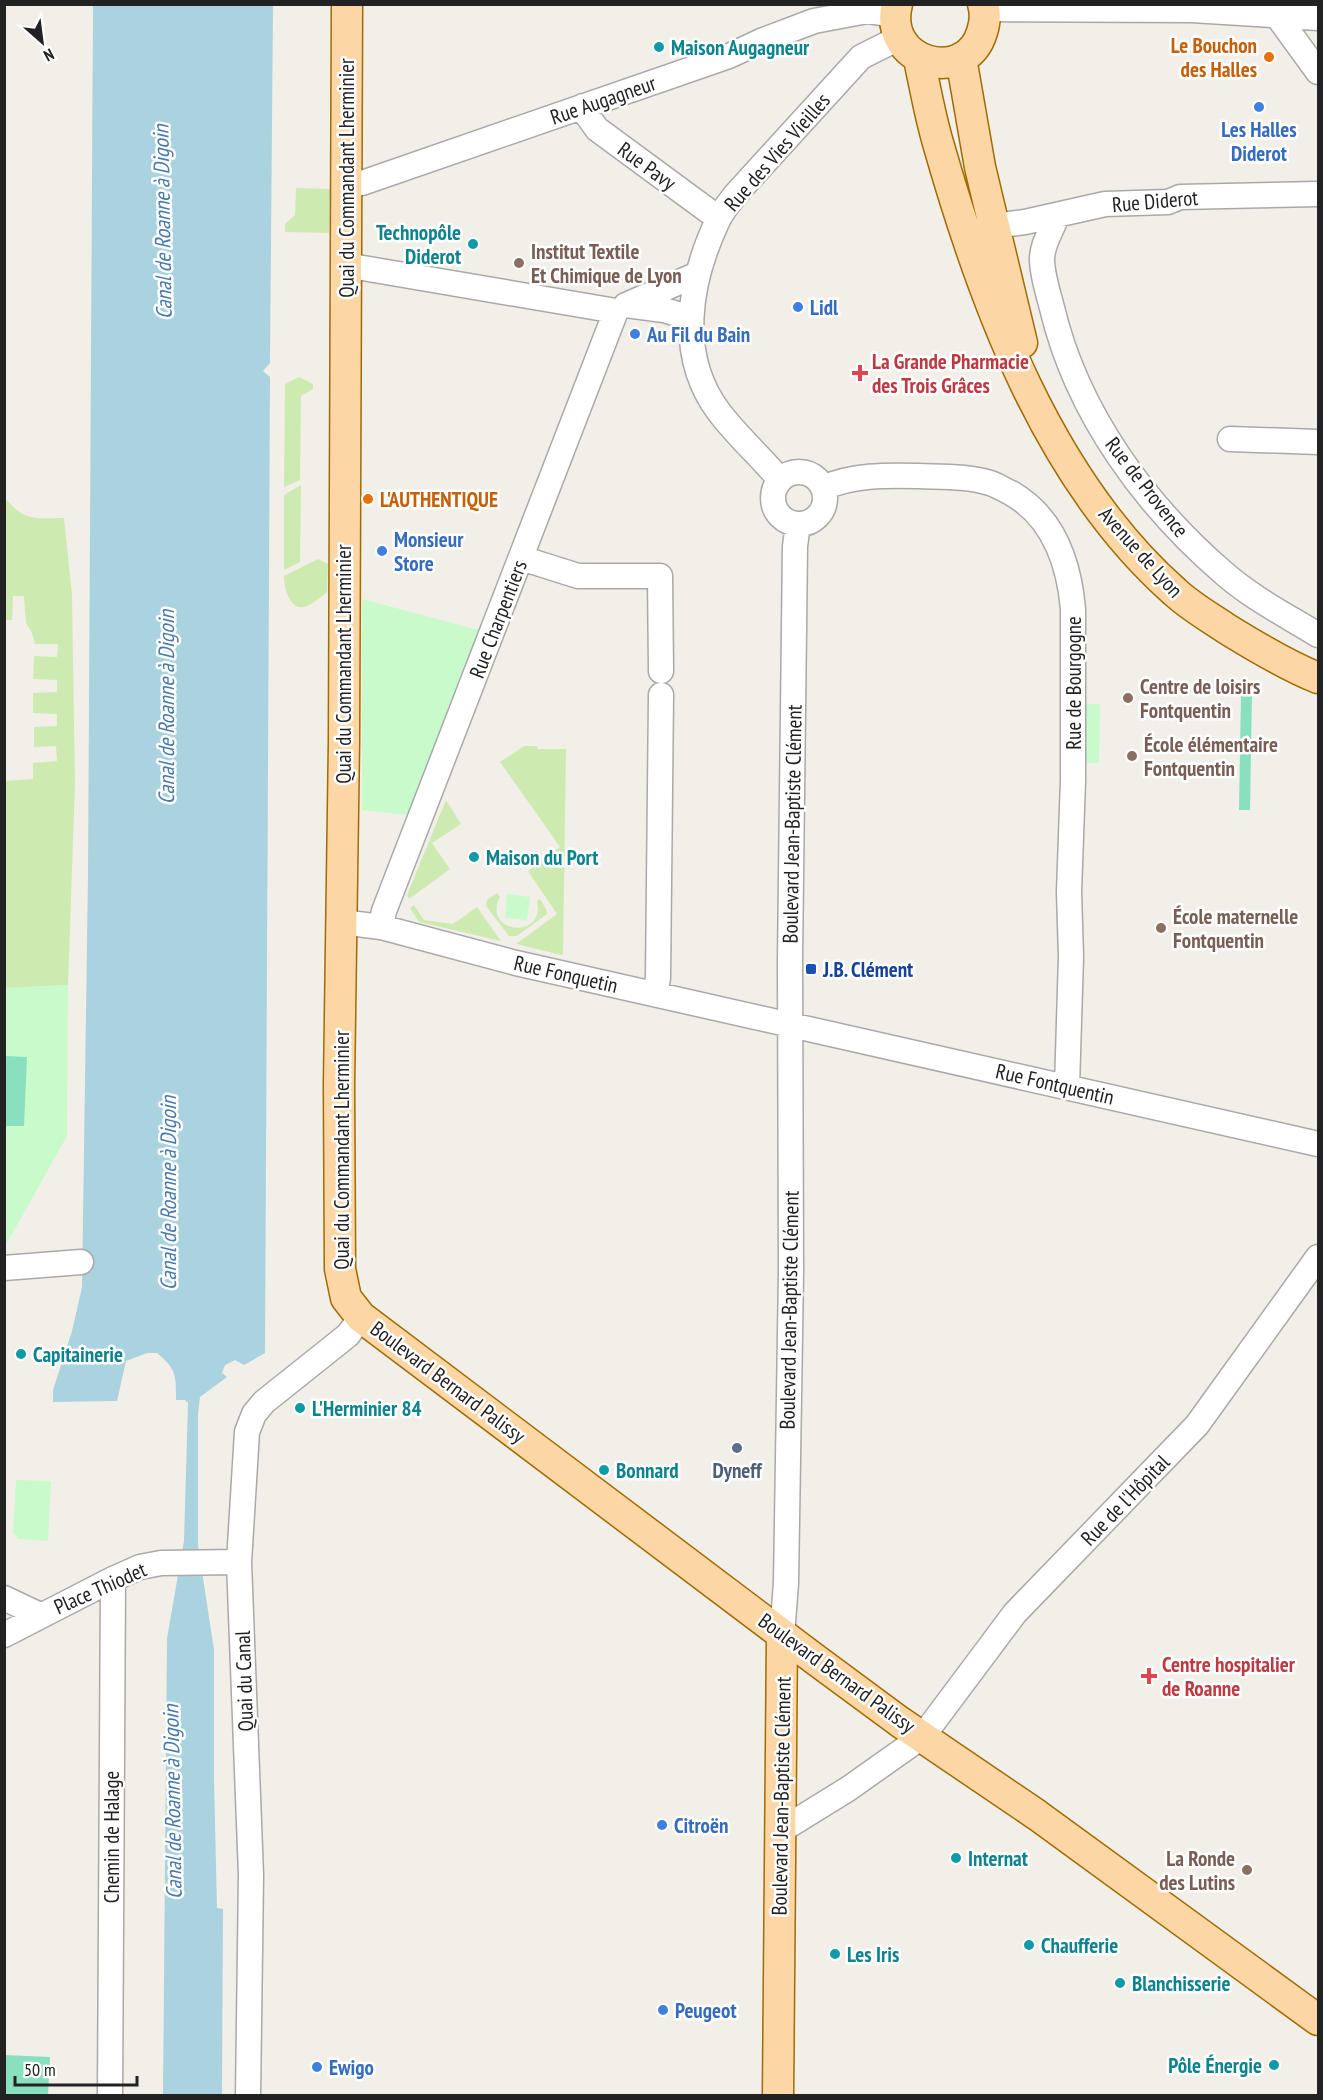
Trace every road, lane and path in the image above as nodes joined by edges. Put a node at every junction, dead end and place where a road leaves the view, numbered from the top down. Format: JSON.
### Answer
{"nodes":[{"id":1,"x":347,"y":4,"type":"edge"},
{"id":2,"x":984,"y":7,"type":"edge"},
{"id":3,"x":1126,"y":7,"type":"edge"},
{"id":4,"x":1273,"y":10,"type":"edge"},
{"id":5,"x":1318,"y":18,"type":"edge"},
{"id":6,"x":897,"y":19,"type":"edge"},
{"id":7,"x":961,"y":58,"type":"junction"},
{"id":8,"x":919,"y":59,"type":"junction"},
{"id":9,"x":1318,"y":72,"type":"edge"},
{"id":10,"x":583,"y":106,"type":"junction"},
{"id":11,"x":346,"y":183,"type":"junction"},
{"id":12,"x":1318,"y":195,"type":"edge"},
{"id":13,"x":1057,"y":216,"type":"junction"},
{"id":14,"x":718,"y":219,"type":"junction"},
{"id":15,"x":994,"y":226,"type":"junction"},
{"id":16,"x":345,"y":265,"type":"junction"},
{"id":17,"x":698,"y":274,"type":"junction"},
{"id":18,"x":621,"y":308,"type":"junction"},
{"id":19,"x":691,"y":318,"type":"junction"},
{"id":20,"x":1035,"y":402,"type":"junction"},
{"id":21,"x":1230,"y":439,"type":"dead end"},
{"id":22,"x":1318,"y":442,"type":"edge"},
{"id":23,"x":780,"y":480,"type":"junction"},
{"id":24,"x":823,"y":488,"type":"junction"},
{"id":25,"x":798,"y":524,"type":"junction"},
{"id":26,"x":521,"y":558,"type":"junction"},
{"id":27,"x":1318,"y":635,"type":"edge"},
{"id":28,"x":1318,"y":678,"type":"edge"},
{"id":29,"x":342,"y":922,"type":"junction"},
{"id":30,"x":381,"y":927,"type":"junction"},
{"id":31,"x":655,"y":994,"type":"junction"},
{"id":32,"x":791,"y":1023,"type":"junction"},
{"id":33,"x":1067,"y":1086,"type":"junction"},
{"id":34,"x":1318,"y":1144,"type":"edge"},
{"id":35,"x":1318,"y":1257,"type":"edge"},
{"id":36,"x":81,"y":1262,"type":"dead end"},
{"id":37,"x":4,"y":1268,"type":"edge"},
{"id":38,"x":361,"y":1317,"type":"junction"},
{"id":39,"x":228,"y":1562,"type":"junction"},
{"id":40,"x":112,"y":1579,"type":"junction"},
{"id":41,"x":4,"y":1598,"type":"edge"},
{"id":42,"x":40,"y":1615,"type":"junction"},
{"id":43,"x":4,"y":1635,"type":"edge"},
{"id":44,"x":782,"y":1635,"type":"junction"},
{"id":45,"x":922,"y":1736,"type":"junction"},
{"id":46,"x":780,"y":1831,"type":"junction"},
{"id":47,"x":1318,"y":2020,"type":"edge"},
{"id":48,"x":110,"y":2096,"type":"edge"},
{"id":49,"x":248,"y":2096,"type":"edge"},
{"id":50,"x":778,"y":2096,"type":"edge"}],
"edges":[{"from":1,"to":11,"type":"main road","name":"Quai du Commandant Lherminier"},
{"from":2,"to":3,"type":"street"},
{"from":2,"to":7,"type":"main road"},
{"from":3,"to":4,"type":"street"},
{"from":4,"to":5,"type":"street"},
{"from":4,"to":9,"type":"street"},
{"from":6,"to":8,"type":"main road"},
{"from":6,"to":10,"type":"street","name":"Rue Augagneur"},
{"from":6,"to":14,"type":"street","name":"Rue des Vies Vieilles"},
{"from":7,"to":8,"type":"main road"},
{"from":7,"to":15,"type":"main road","name":"Avenue de Lyon"},
{"from":8,"to":20,"type":"main road","name":"Avenue de Lyon"},
{"from":10,"to":11,"type":"street","name":"Rue Augagneur"},
{"from":10,"to":14,"type":"street","name":"Rue Pavy"},
{"from":11,"to":16,"type":"main road","name":"Quai du Commandant Lherminier"},
{"from":12,"to":13,"type":"street","name":"Rue Diderot"},
{"from":13,"to":15,"type":"street","name":"Rue Diderot"},
{"from":13,"to":27,"type":"street","name":"Rue de Provence"},
{"from":14,"to":17,"type":"street","name":"Rue des Vies Vieilles"},
{"from":15,"to":20,"type":"main road","name":"Avenue de Lyon"},
{"from":16,"to":18,"type":"street"},
{"from":16,"to":29,"type":"main road","name":"Quai du Commandant Lherminier"},
{"from":17,"to":18,"type":"street"},
{"from":17,"to":19,"type":"street","name":"Rue des Vies Vieilles"},
{"from":18,"to":19,"type":"street"},
{"from":18,"to":26,"type":"street","name":"Rue Charpentiers"},
{"from":19,"to":23,"type":"street","name":"Rue des Vies Vieilles"},
{"from":20,"to":28,"type":"main road","name":"Avenue de Lyon"},
{"from":21,"to":22,"type":"street"},
{"from":23,"to":24,"type":"street"},
{"from":23,"to":25,"type":"street"},
{"from":24,"to":25,"type":"street"},
{"from":24,"to":33,"type":"street","name":"Rue de Bourgogne"},
{"from":25,"to":32,"type":"street","name":"Boulevard Jean-Baptiste Clément"},
{"from":26,"to":30,"type":"street","name":"Rue Charpentiers"},
{"from":26,"to":31,"type":"street"},
{"from":29,"to":30,"type":"street","name":"Rue Fonquetin"},
{"from":29,"to":38,"type":"main road","name":"Quai du Commandant Lherminier"},
{"from":30,"to":31,"type":"street","name":"Rue Fonquetin"},
{"from":31,"to":32,"type":"street","name":"Rue Fonquetin"},
{"from":32,"to":33,"type":"street","name":"Rue Fontquentin"},
{"from":32,"to":44,"type":"street","name":"Boulevard Jean-Baptiste Clément"},
{"from":33,"to":34,"type":"street","name":"Rue Fontquentin"},
{"from":35,"to":45,"type":"street","name":"Rue de l'Hôpital"},
{"from":36,"to":37,"type":"street"},
{"from":38,"to":39,"type":"street","name":"Quai du Canal"},
{"from":38,"to":44,"type":"main road","name":"Boulevard Bernard Palissy"},
{"from":39,"to":40,"type":"street","name":"Place Thiodet"},
{"from":39,"to":49,"type":"street","name":"Quai du Canal"},
{"from":40,"to":42,"type":"street","name":"Place Thiodet"},
{"from":40,"to":48,"type":"street","name":"Chemin de Halage"},
{"from":41,"to":42,"type":"street","name":"Place Thiodet"},
{"from":42,"to":43,"type":"street","name":"Place Thiodet"},
{"from":44,"to":45,"type":"main road","name":"Boulevard Bernard Palissy"},
{"from":44,"to":46,"type":"main road","name":"Boulevard Jean-Baptiste Clément"},
{"from":45,"to":46,"type":"street","name":"Rue de l'Hôpital"},
{"from":45,"to":47,"type":"main road","name":"Boulevard Bernard Palissy"},
{"from":46,"to":50,"type":"main road","name":"Boulevard Jean-Baptiste Clément"}]}
